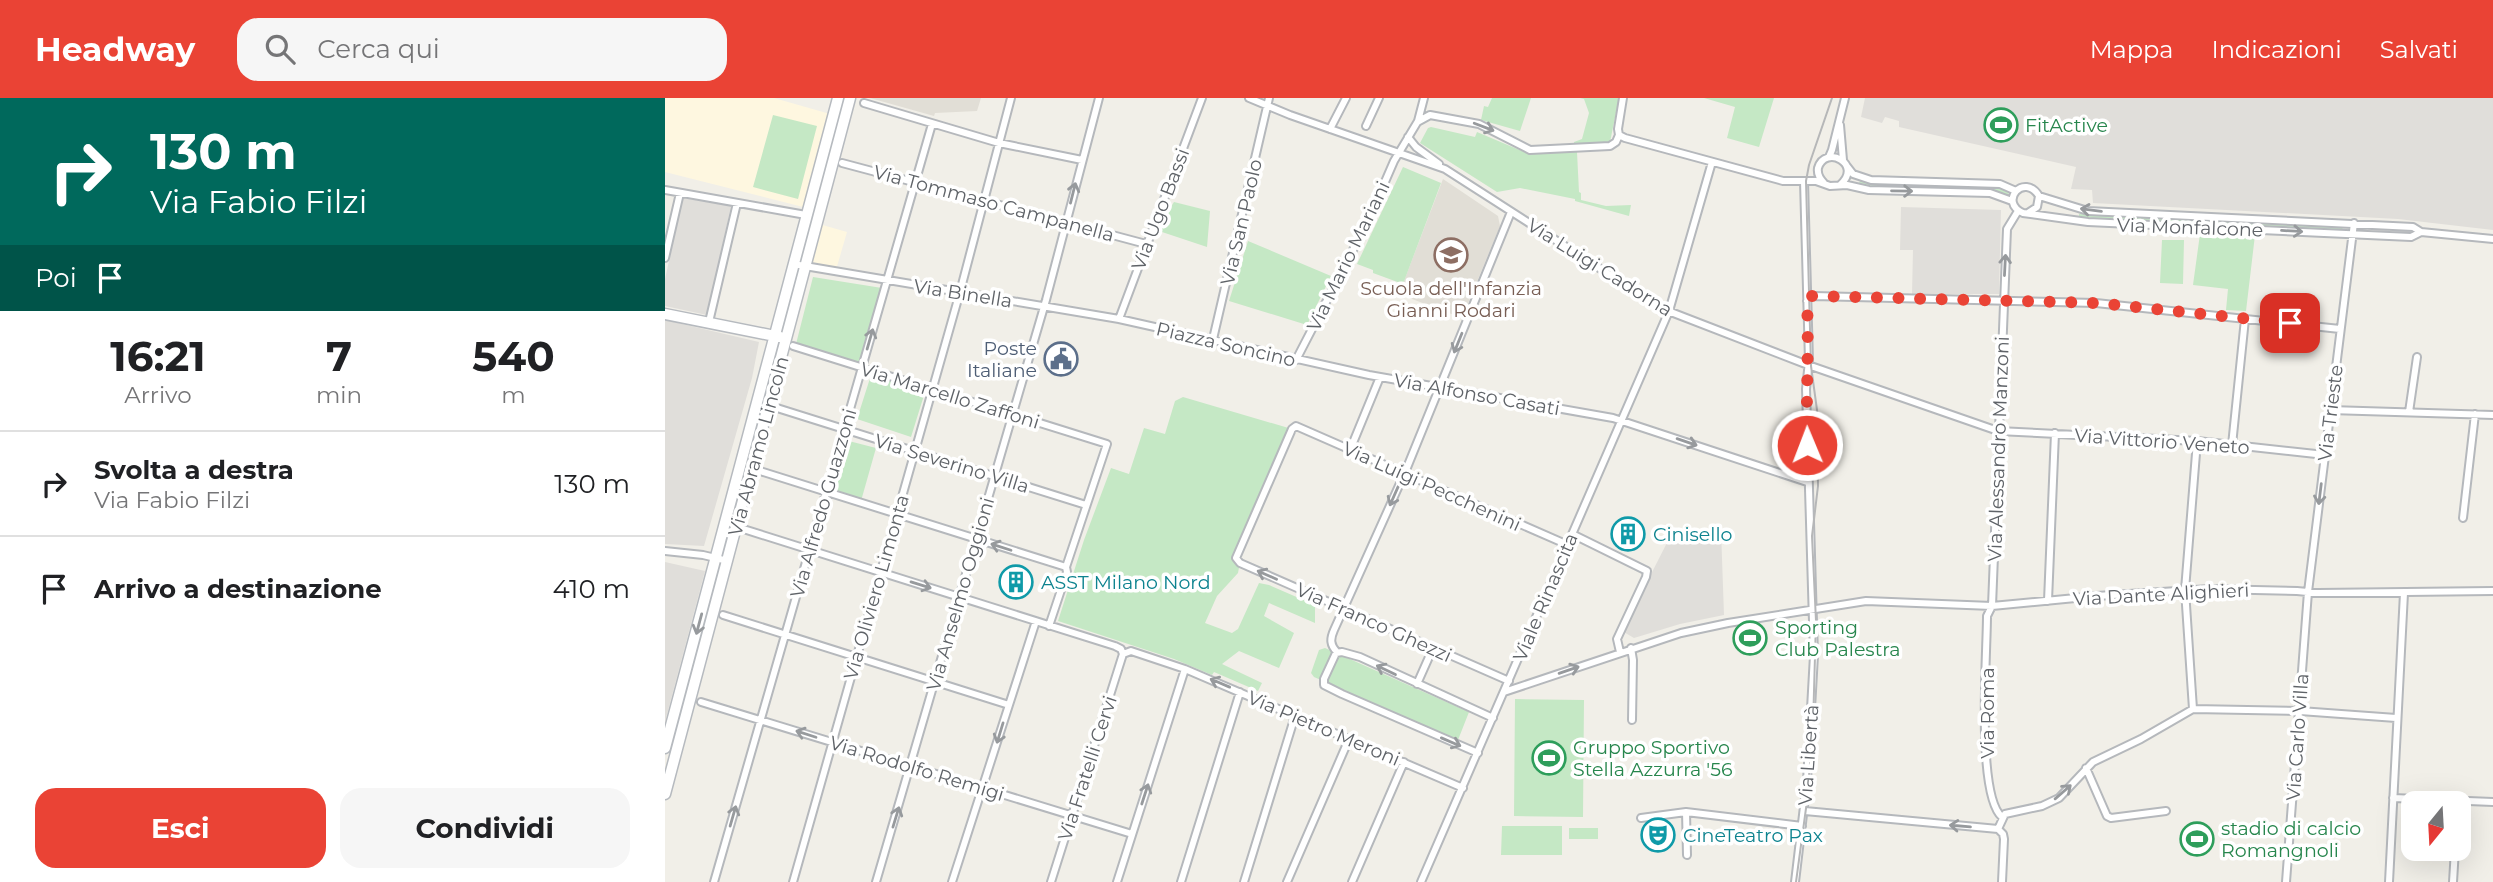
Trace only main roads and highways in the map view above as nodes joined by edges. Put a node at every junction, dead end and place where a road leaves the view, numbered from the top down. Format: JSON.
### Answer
{"nodes":[{"id":1,"x":838,"y":98,"type":"edge"},
{"id":2,"x":850,"y":98,"type":"edge"},
{"id":3,"x":665,"y":314,"type":"edge"},
{"id":4,"x":774,"y":335,"type":"junction"},
{"id":5,"x":790,"y":342,"type":"junction"},
{"id":6,"x":736,"y":479,"type":"junction"},
{"id":7,"x":737,"y":527,"type":"junction"},
{"id":8,"x":722,"y":560,"type":"junction"},
{"id":9,"x":665,"y":748,"type":"edge"},
{"id":10,"x":665,"y":794,"type":"edge"}],
"edges":[{"from":1,"to":4,"type":"main road","name":"Via Abramo Lincoln"},
{"from":2,"to":5,"type":"main road","name":"Via Abramo Lincoln"},
{"from":3,"to":4,"type":"main road"},
{"from":4,"to":5,"type":"main road"},
{"from":4,"to":6,"type":"main road","name":"Via Abramo Lincoln"},
{"from":5,"to":7,"type":"main road","name":"Via Abramo Lincoln"},
{"from":6,"to":7,"type":"main road"},
{"from":6,"to":8,"type":"main road","name":"Via Abramo Lincoln"},
{"from":7,"to":8,"type":"main road","name":"Via Abramo Lincoln"},
{"from":8,"to":9,"type":"main road","name":"Via Abramo Lincoln","one_way":true},
{"from":8,"to":10,"type":"main road","name":"Via Abramo Lincoln"}]}
